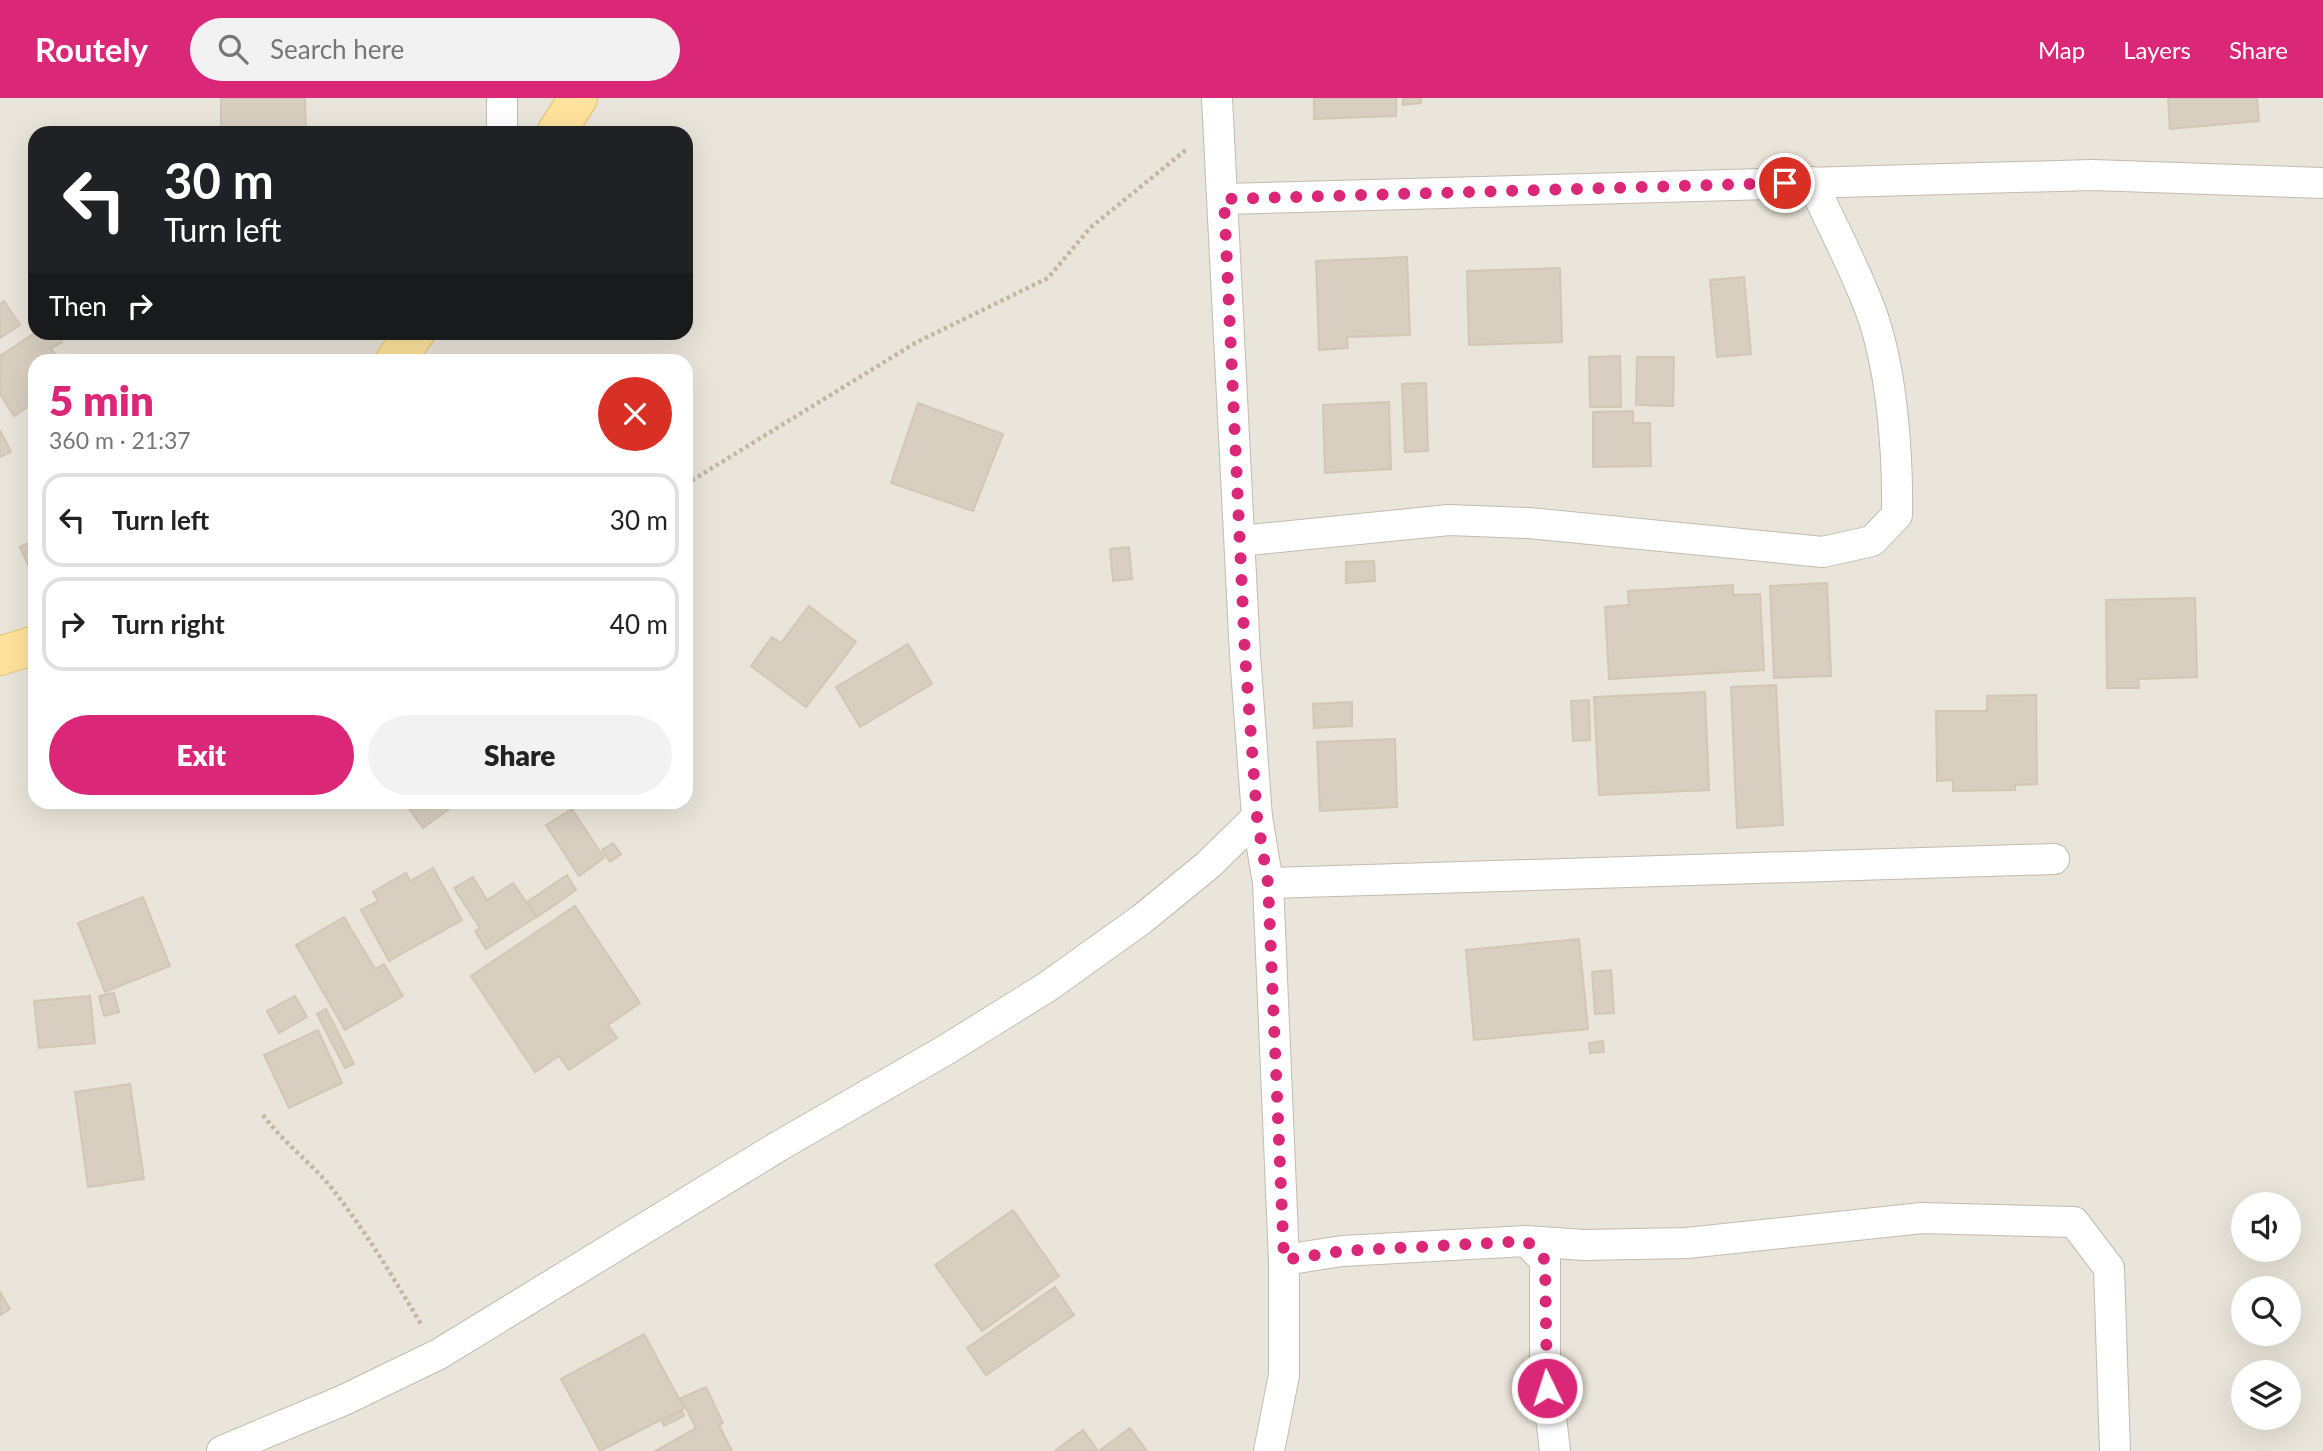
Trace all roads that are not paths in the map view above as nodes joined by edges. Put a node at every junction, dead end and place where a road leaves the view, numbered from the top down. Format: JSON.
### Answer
{"nodes":[{"id":1,"x":502,"y":98,"type":"edge"},
{"id":2,"x":578,"y":98,"type":"edge"},
{"id":3,"x":1218,"y":111,"type":"edge"},
{"id":4,"x":502,"y":126,"type":"edge"},
{"id":5,"x":560,"y":126,"type":"edge"},
{"id":6,"x":1812,"y":182,"type":"junction"},
{"id":7,"x":2323,"y":183,"type":"edge"},
{"id":8,"x":1224,"y":199,"type":"junction"},
{"id":9,"x":1240,"y":541,"type":"junction"},
{"id":10,"x":28,"y":647,"type":"edge"},
{"id":11,"x":0,"y":656,"type":"edge"},
{"id":12,"x":1257,"y":817,"type":"junction"},
{"id":13,"x":2054,"y":859,"type":"dead end"},
{"id":14,"x":1268,"y":883,"type":"junction"},
{"id":15,"x":1527,"y":1241,"type":"junction"},
{"id":16,"x":1284,"y":1260,"type":"junction"},
{"id":17,"x":222,"y":1451,"type":"edge"},
{"id":18,"x":1269,"y":1451,"type":"edge"},
{"id":19,"x":1555,"y":1451,"type":"edge"},
{"id":20,"x":2115,"y":1451,"type":"edge"}],
"edges":[{"from":1,"to":4,"type":"street"},
{"from":2,"to":5,"type":"main road"},
{"from":3,"to":8,"type":"street"},
{"from":6,"to":7,"type":"street"},
{"from":6,"to":8,"type":"street"},
{"from":6,"to":9,"type":"street"},
{"from":8,"to":9,"type":"street"},
{"from":9,"to":12,"type":"street"},
{"from":10,"to":11,"type":"main road"},
{"from":12,"to":14,"type":"street"},
{"from":12,"to":17,"type":"street"},
{"from":13,"to":14,"type":"street"},
{"from":14,"to":16,"type":"street"},
{"from":15,"to":16,"type":"street"},
{"from":15,"to":19,"type":"street"},
{"from":15,"to":20,"type":"street"},
{"from":16,"to":18,"type":"street"}]}
